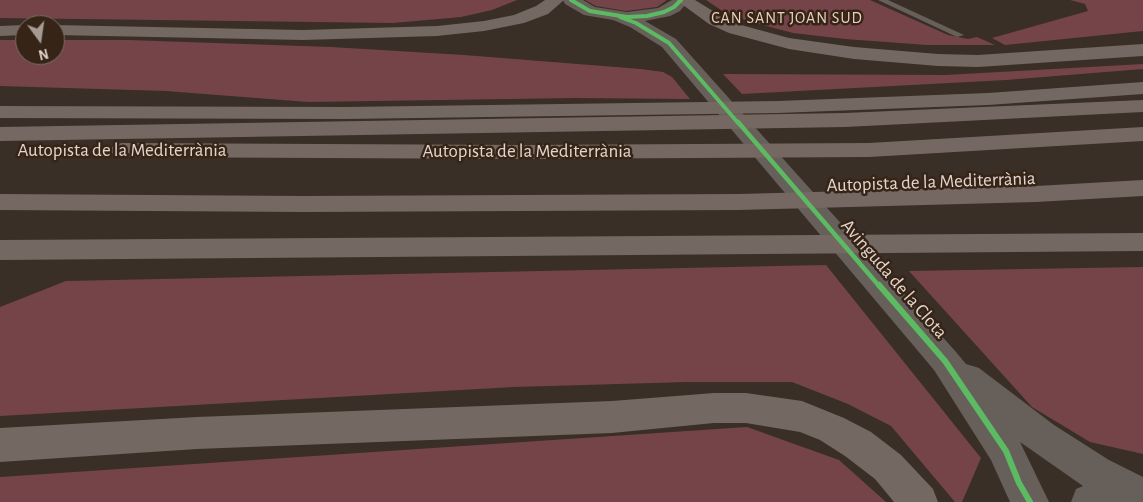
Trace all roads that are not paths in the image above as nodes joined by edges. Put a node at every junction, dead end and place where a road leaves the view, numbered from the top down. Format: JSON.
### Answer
{"nodes":[{"id":1,"x":556,"y":0,"type":"edge"},
{"id":2,"x":571,"y":0,"type":"edge"},
{"id":3,"x":882,"y":0,"type":"edge"},
{"id":4,"x":678,"y":3,"type":"edge"},
{"id":5,"x":620,"y":17,"type":"junction"},
{"id":6,"x":15,"y":30,"type":"edge"},
{"id":7,"x":65,"y":30,"type":"edge"},
{"id":8,"x":0,"y":31,"type":"edge"},
{"id":9,"x":960,"y":35,"type":"dead end"},
{"id":10,"x":1143,"y":42,"type":"edge"},
{"id":11,"x":669,"y":43,"type":"junction"},
{"id":12,"x":1143,"y":50,"type":"edge"},
{"id":13,"x":894,"y":57,"type":"junction"},
{"id":14,"x":1143,"y":88,"type":"edge"},
{"id":15,"x":1143,"y":106,"type":"edge"},
{"id":16,"x":0,"y":112,"type":"edge"},
{"id":17,"x":0,"y":134,"type":"edge"},
{"id":18,"x":1143,"y":134,"type":"edge"},
{"id":19,"x":0,"y":149,"type":"edge"},
{"id":20,"x":1143,"y":188,"type":"edge"},
{"id":21,"x":1046,"y":194,"type":"junction"},
{"id":22,"x":1143,"y":194,"type":"edge"},
{"id":23,"x":0,"y":202,"type":"edge"},
{"id":24,"x":1143,"y":242,"type":"edge"},
{"id":25,"x":0,"y":250,"type":"edge"},
{"id":26,"x":945,"y":361,"type":"junction"},
{"id":27,"x":0,"y":445,"type":"edge"},
{"id":28,"x":1143,"y":497,"type":"edge"},
{"id":29,"x":919,"y":502,"type":"edge"},
{"id":30,"x":1030,"y":502,"type":"edge"},
{"id":31,"x":1090,"y":502,"type":"edge"}],
"edges":[{"from":1,"to":7,"type":"highway"},
{"from":2,"to":5,"type":"street"},
{"from":3,"to":9,"type":"lane"},
{"from":4,"to":5,"type":"street"},
{"from":4,"to":11,"type":"street"},
{"from":4,"to":13,"type":"highway"},
{"from":5,"to":11,"type":"street","name":"Avinguda de la Clota"},
{"from":6,"to":8,"type":"highway"},
{"from":10,"to":13,"type":"highway"},
{"from":11,"to":26,"type":"street","name":"Avinguda de la Clota"},
{"from":12,"to":13,"type":"highway"},
{"from":14,"to":16,"type":"highway"},
{"from":15,"to":17,"type":"highway"},
{"from":18,"to":19,"type":"highway","name":"Autopista de la Mediterrània"},
{"from":20,"to":21,"type":"highway","name":"Autopista de la Mediterrània"},
{"from":21,"to":22,"type":"highway"},
{"from":21,"to":23,"type":"highway","name":"Autopista de la Mediterrània"},
{"from":24,"to":25,"type":"highway"},
{"from":26,"to":28,"type":"street","name":"Avinguda de la Clota"},
{"from":26,"to":30,"type":"street","name":"Avinguda de la Clota"},
{"from":27,"to":29,"type":"highway"},
{"from":28,"to":31,"type":"street"}]}
